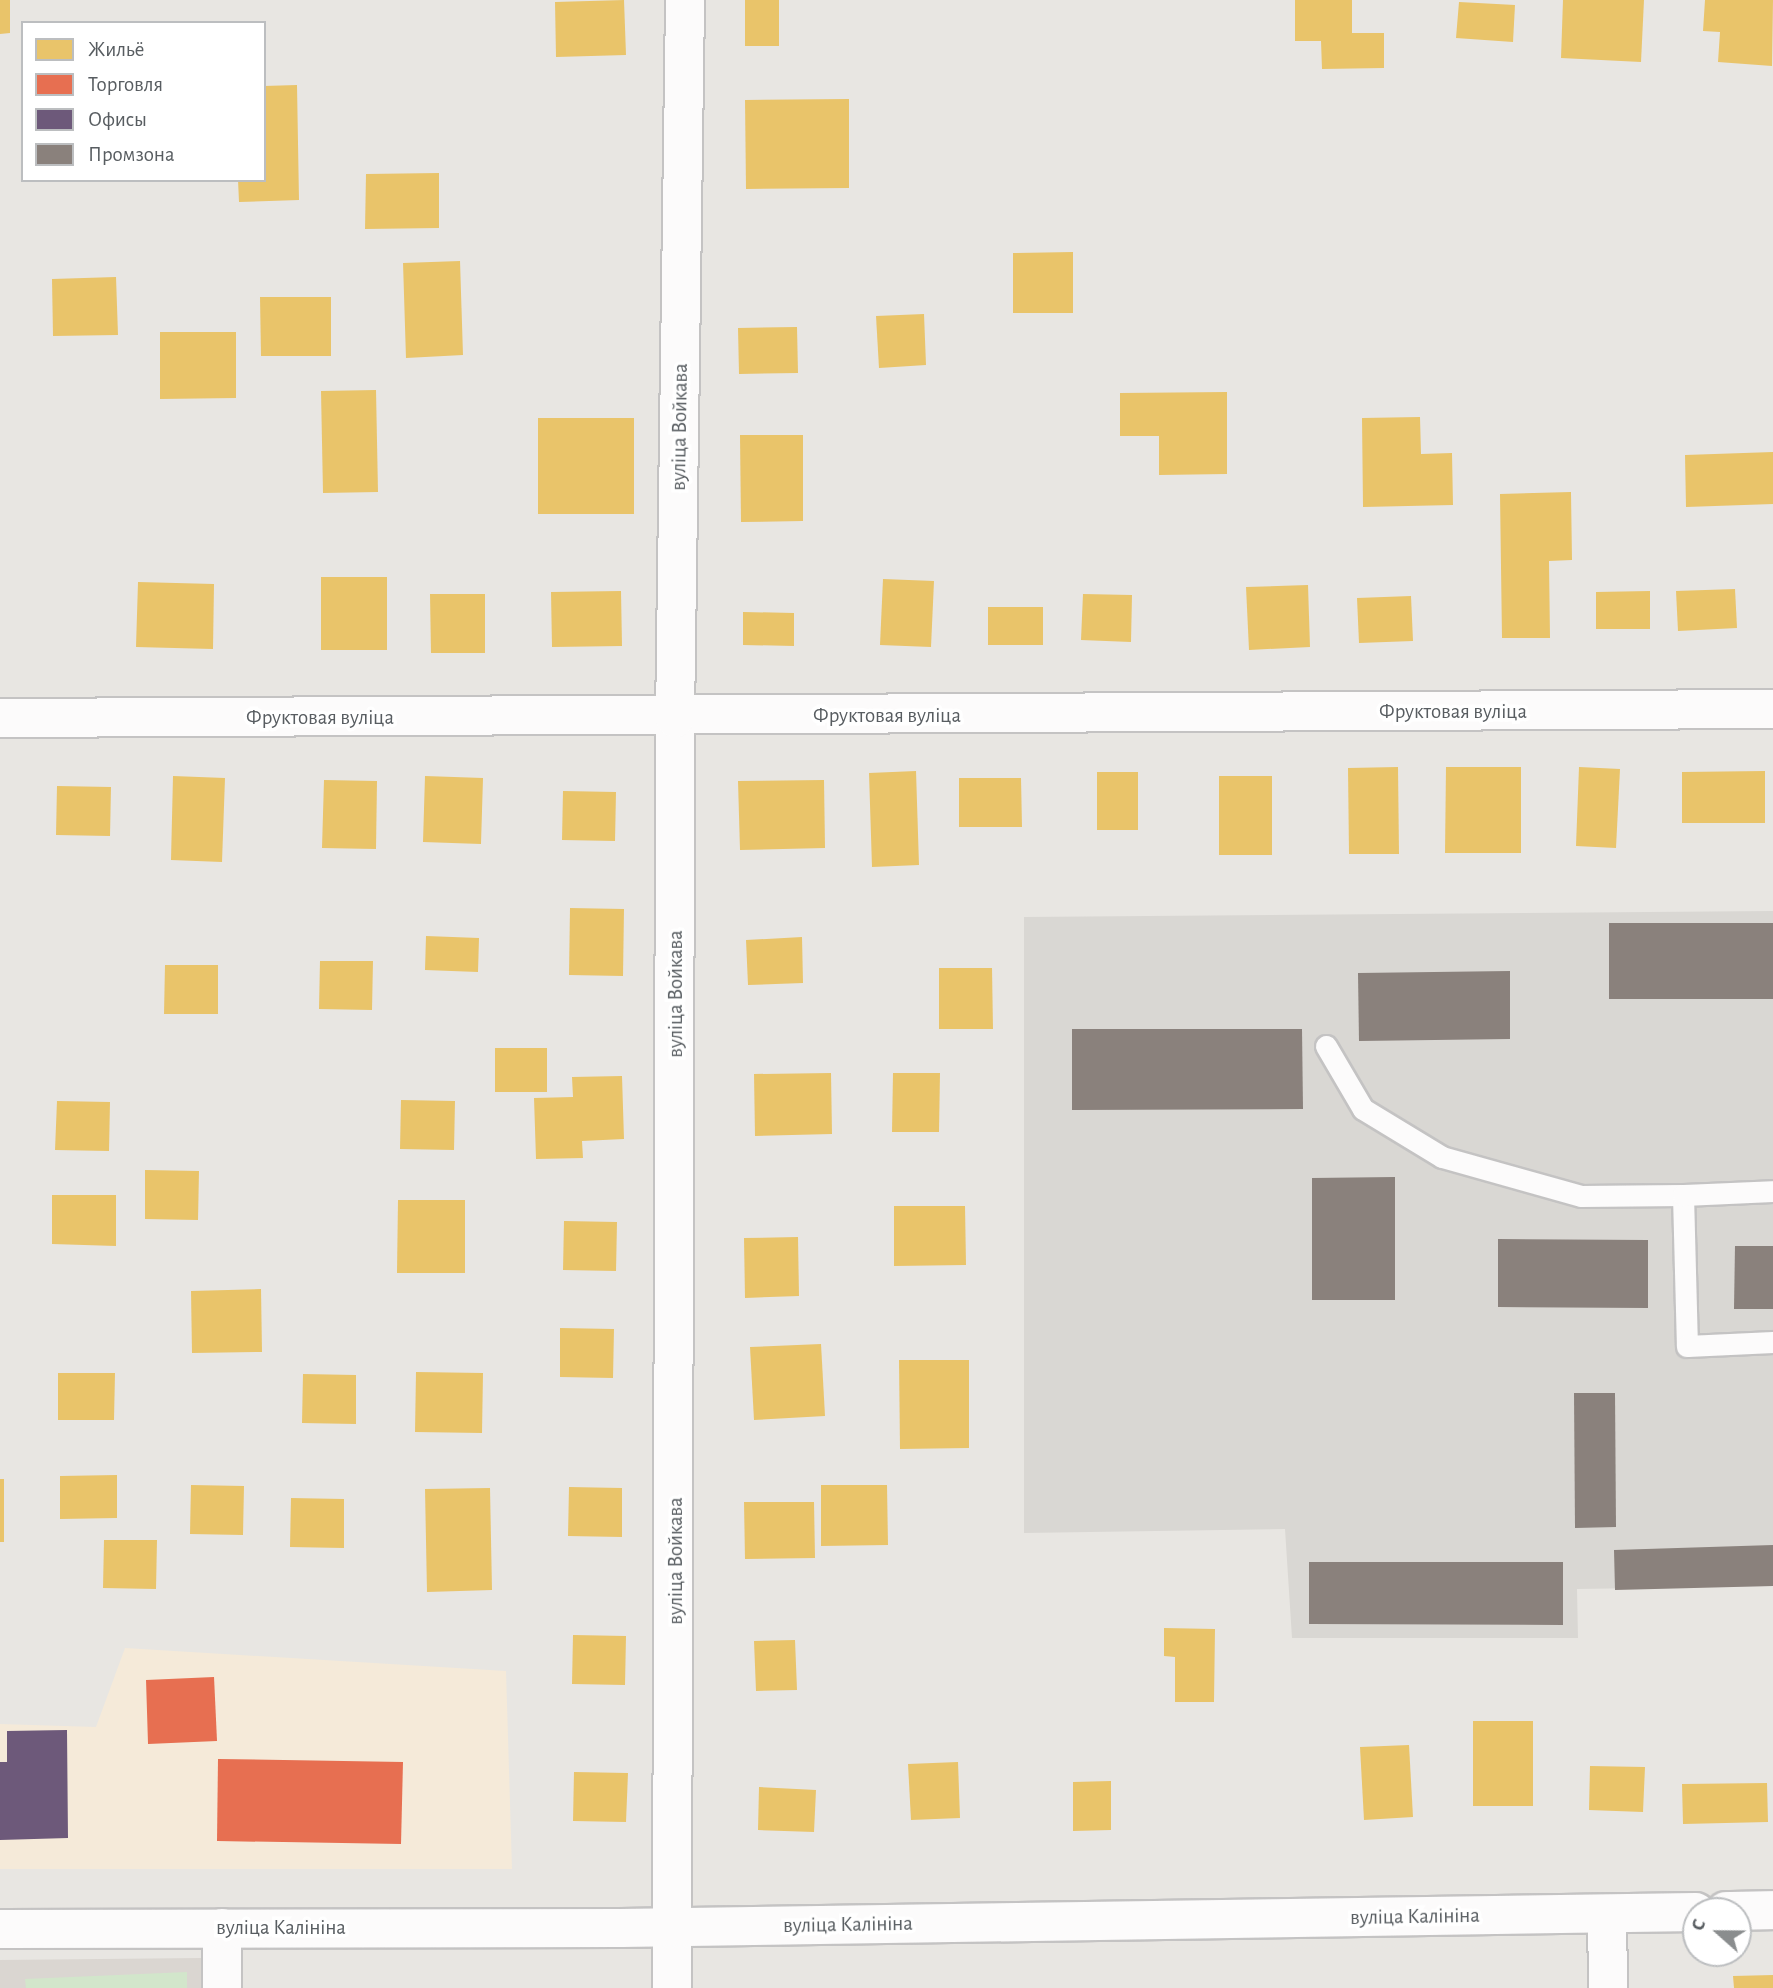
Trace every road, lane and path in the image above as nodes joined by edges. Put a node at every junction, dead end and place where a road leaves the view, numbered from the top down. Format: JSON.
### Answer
{"nodes":[{"id":1,"x":685,"y":0,"type":"edge"},
{"id":2,"x":1773,"y":709,"type":"edge"},
{"id":3,"x":0,"y":718,"type":"edge"},
{"id":4,"x":676,"y":718,"type":"junction"},
{"id":5,"x":1326,"y":1046,"type":"dead end"},
{"id":6,"x":1773,"y":1192,"type":"edge"},
{"id":7,"x":1683,"y":1195,"type":"junction"},
{"id":8,"x":1773,"y":1342,"type":"edge"},
{"id":9,"x":1752,"y":1910,"type":"edge"},
{"id":10,"x":1773,"y":1910,"type":"edge"},
{"id":11,"x":1682,"y":1912,"type":"edge"},
{"id":12,"x":1607,"y":1914,"type":"junction"},
{"id":13,"x":675,"y":1927,"type":"junction"},
{"id":14,"x":222,"y":1928,"type":"junction"},
{"id":15,"x":0,"y":1929,"type":"edge"},
{"id":16,"x":222,"y":1988,"type":"edge"},
{"id":17,"x":673,"y":1988,"type":"edge"},
{"id":18,"x":1608,"y":1988,"type":"edge"}],
"edges":[{"from":1,"to":4,"type":"street","name":"вуліца Войкава"},
{"from":2,"to":4,"type":"street","name":"Фруктовая вуліца"},
{"from":3,"to":4,"type":"street","name":"Фруктовая вуліца"},
{"from":4,"to":13,"type":"street","name":"вуліца Войкава"},
{"from":5,"to":7,"type":"lane"},
{"from":6,"to":7,"type":"lane"},
{"from":7,"to":8,"type":"lane"},
{"from":9,"to":10,"type":"street"},
{"from":11,"to":12,"type":"street","name":"вуліца Калініна"},
{"from":12,"to":13,"type":"street","name":"вуліца Калініна"},
{"from":12,"to":18,"type":"street"},
{"from":13,"to":14,"type":"street","name":"вуліца Калініна"},
{"from":13,"to":17,"type":"street","name":"вуліца Войкава"},
{"from":14,"to":15,"type":"street","name":"вуліца Калініна"},
{"from":14,"to":16,"type":"street"}]}
